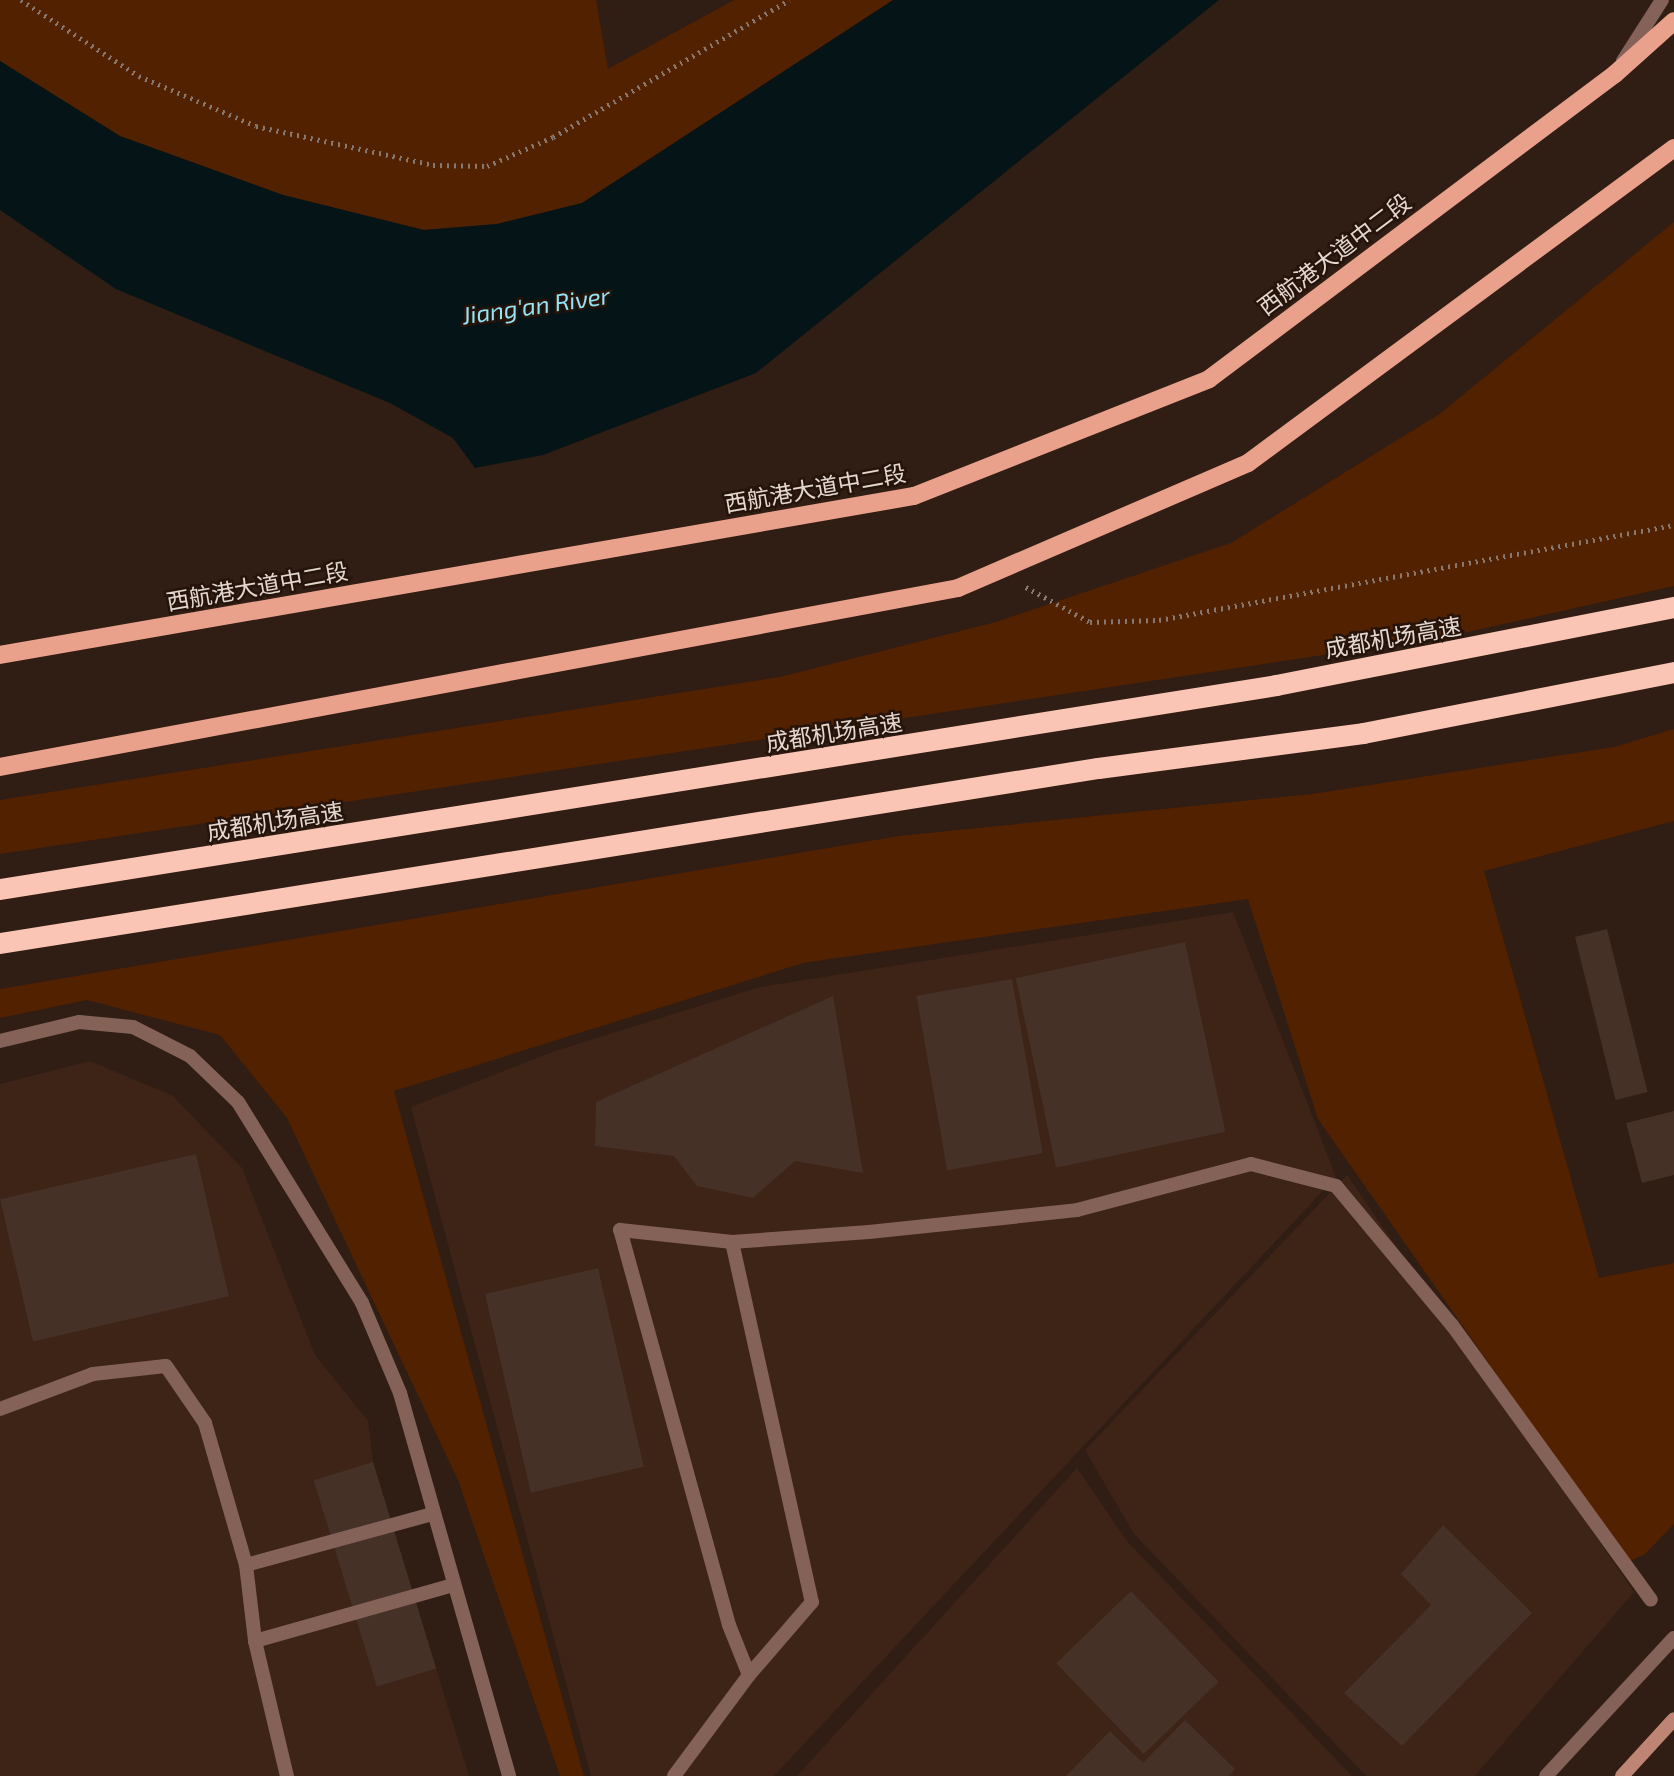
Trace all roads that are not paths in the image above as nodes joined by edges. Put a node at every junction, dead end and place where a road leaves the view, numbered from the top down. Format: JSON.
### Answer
{"nodes":[{"id":1,"x":1662,"y":0,"type":"edge"},
{"id":2,"x":1674,"y":21,"type":"edge"},
{"id":3,"x":1615,"y":74,"type":"junction"},
{"id":4,"x":1674,"y":148,"type":"edge"},
{"id":5,"x":1674,"y":607,"type":"edge"},
{"id":6,"x":0,"y":654,"type":"edge"},
{"id":7,"x":1674,"y":672,"type":"edge"},
{"id":8,"x":0,"y":767,"type":"edge"},
{"id":9,"x":0,"y":889,"type":"edge"},
{"id":10,"x":0,"y":943,"type":"edge"},
{"id":11,"x":0,"y":1041,"type":"edge"},
{"id":12,"x":732,"y":1242,"type":"junction"},
{"id":13,"x":0,"y":1409,"type":"edge"},
{"id":14,"x":433,"y":1514,"type":"junction"},
{"id":15,"x":246,"y":1564,"type":"junction"},
{"id":16,"x":453,"y":1585,"type":"junction"},
{"id":17,"x":1651,"y":1600,"type":"dead end"},
{"id":18,"x":1674,"y":1638,"type":"edge"},
{"id":19,"x":255,"y":1641,"type":"junction"},
{"id":20,"x":749,"y":1675,"type":"junction"},
{"id":21,"x":1674,"y":1719,"type":"edge"},
{"id":22,"x":287,"y":1776,"type":"edge"},
{"id":23,"x":509,"y":1776,"type":"edge"},
{"id":24,"x":674,"y":1776,"type":"edge"},
{"id":25,"x":1546,"y":1776,"type":"edge"},
{"id":26,"x":1622,"y":1776,"type":"edge"}],
"edges":[{"from":1,"to":3,"type":"street"},
{"from":2,"to":3,"type":"main road","name":"西航港大道中二段"},
{"from":3,"to":6,"type":"main road","name":"西航港大道中二段"},
{"from":4,"to":8,"type":"main road"},
{"from":5,"to":9,"type":"highway","name":"成都机场高速"},
{"from":7,"to":10,"type":"highway"},
{"from":11,"to":14,"type":"street"},
{"from":12,"to":17,"type":"street"},
{"from":12,"to":20,"type":"street"},
{"from":12,"to":20,"type":"street"},
{"from":13,"to":15,"type":"street"},
{"from":14,"to":15,"type":"street"},
{"from":14,"to":16,"type":"street"},
{"from":15,"to":19,"type":"street"},
{"from":16,"to":19,"type":"street"},
{"from":16,"to":23,"type":"street"},
{"from":18,"to":25,"type":"street"},
{"from":19,"to":22,"type":"street"},
{"from":20,"to":24,"type":"street"},
{"from":21,"to":26,"type":"main road"}]}
